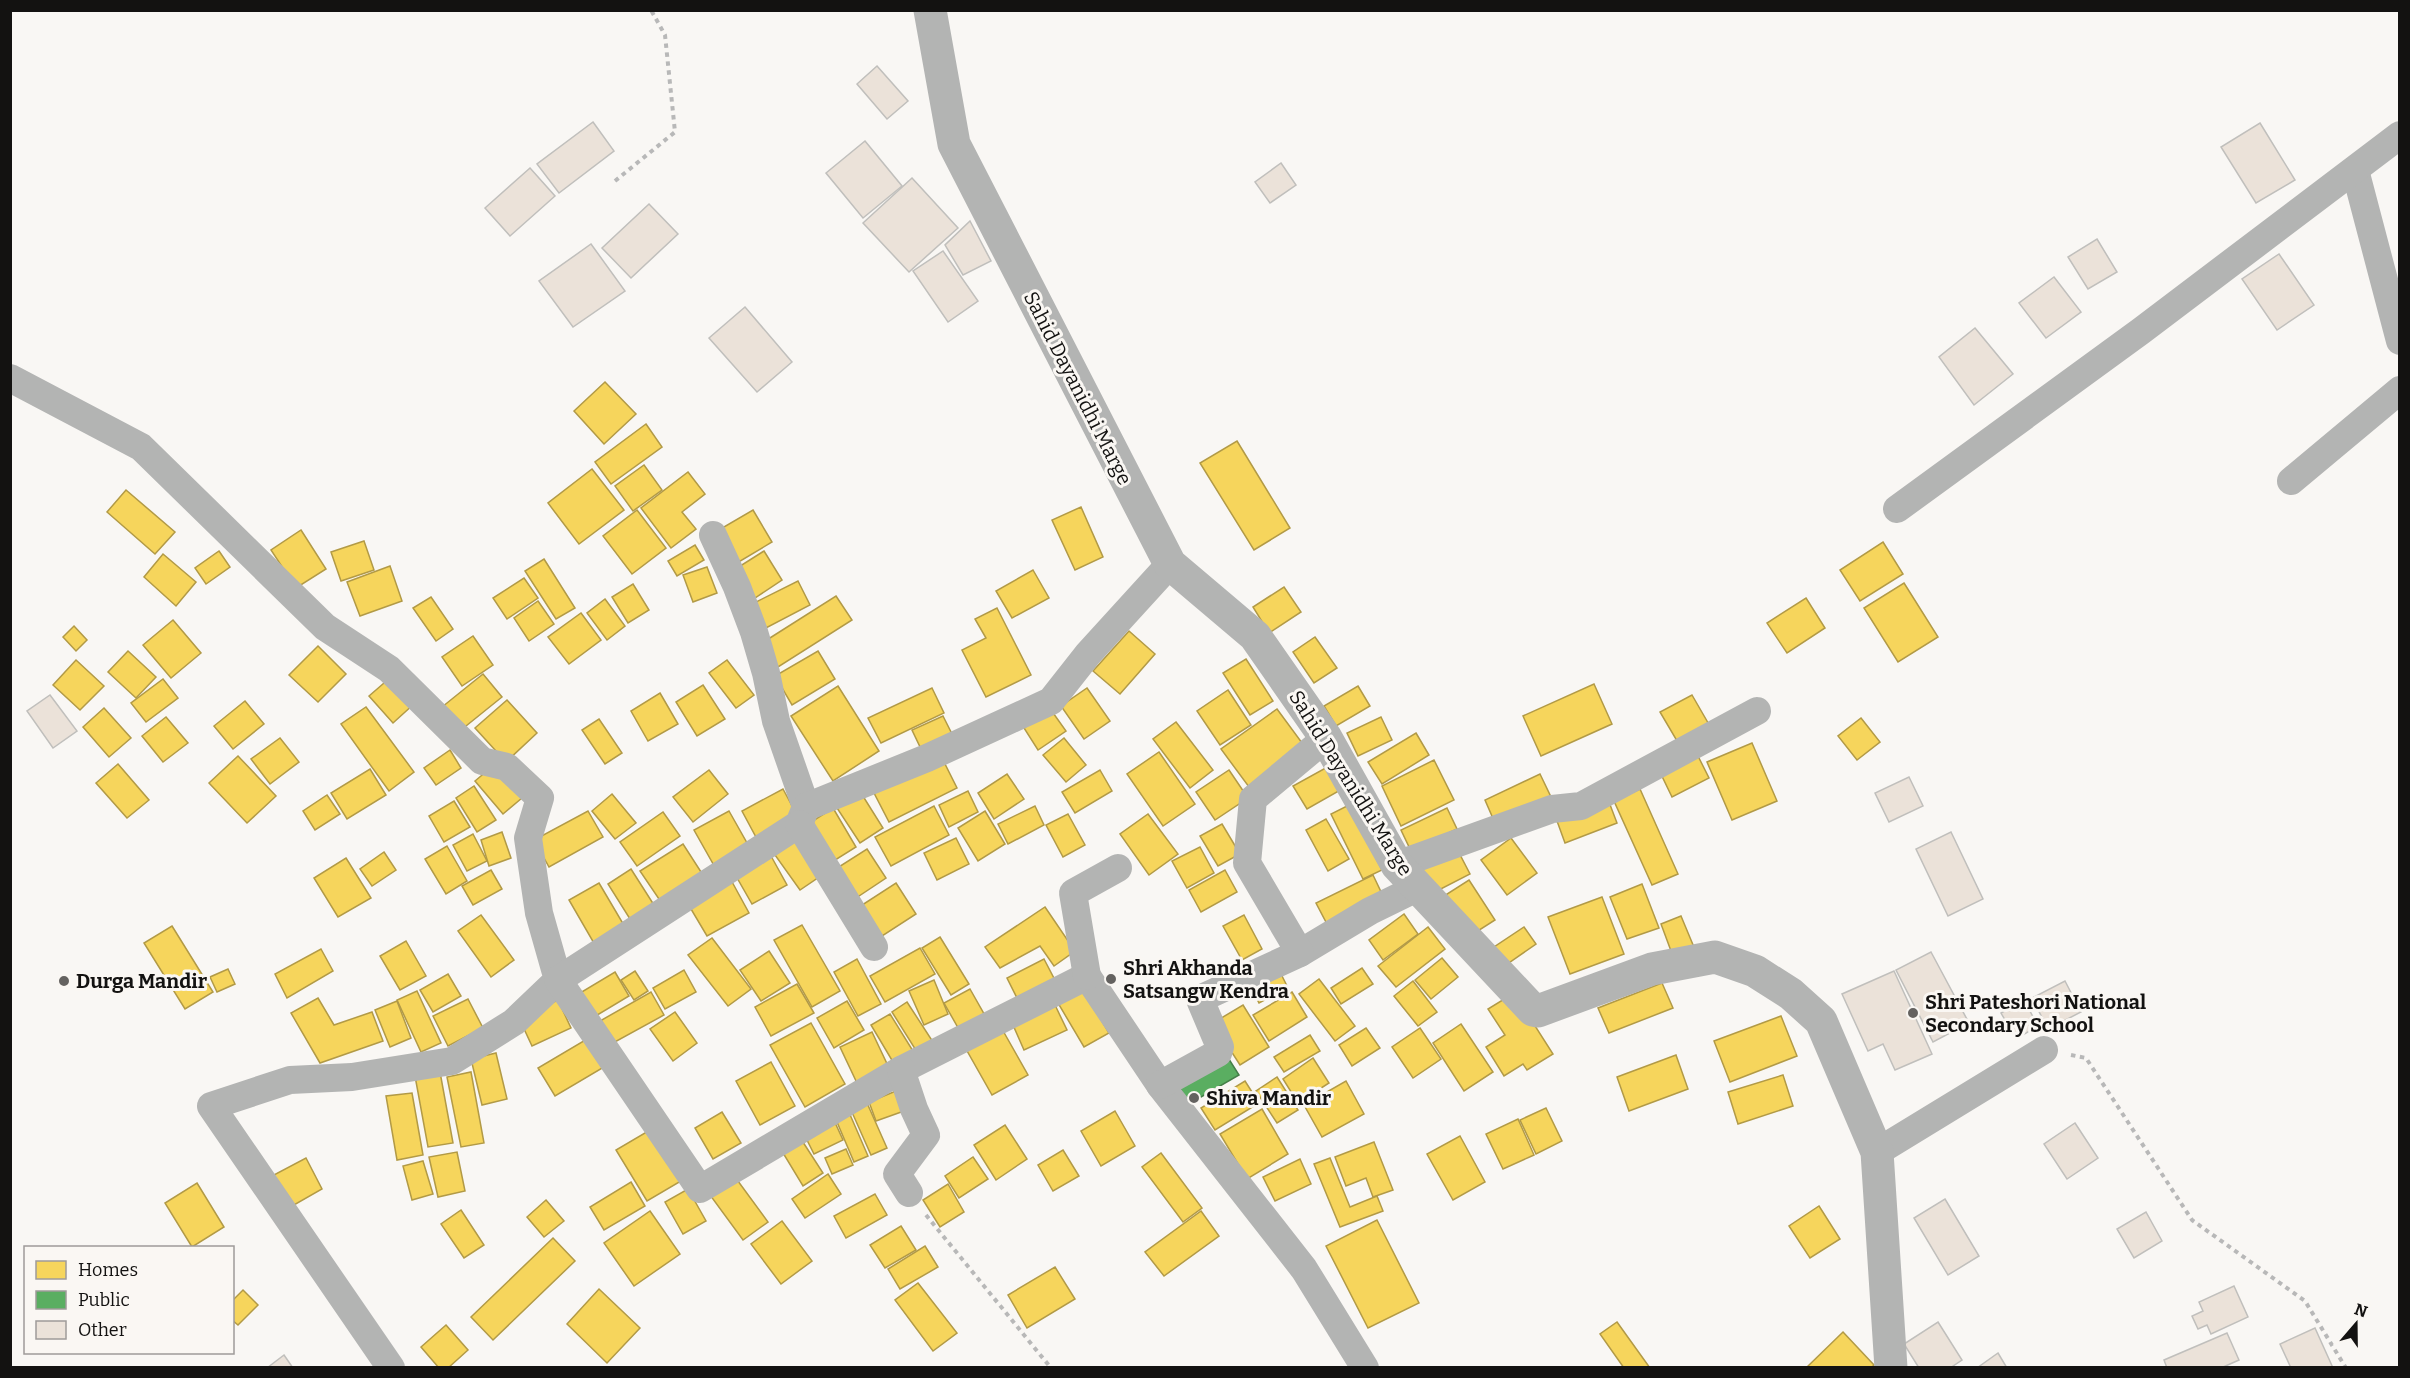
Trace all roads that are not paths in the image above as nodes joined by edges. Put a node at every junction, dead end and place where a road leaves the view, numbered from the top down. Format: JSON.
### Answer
{"nodes":[{"id":1,"x":930,"y":10,"type":"edge"},
{"id":2,"x":2400,"y":135,"type":"edge"},
{"id":3,"x":2355,"y":170,"type":"junction"},
{"id":4,"x":2400,"y":341,"type":"edge"},
{"id":5,"x":10,"y":378,"type":"edge"},
{"id":6,"x":2400,"y":390,"type":"edge"},
{"id":7,"x":2291,"y":481,"type":"dead end"},
{"id":8,"x":1897,"y":509,"type":"dead end"},
{"id":9,"x":713,"y":536,"type":"dead end"},
{"id":10,"x":1170,"y":564,"type":"junction"},
{"id":11,"x":1757,"y":711,"type":"dead end"},
{"id":12,"x":1326,"y":738,"type":"junction"},
{"id":13,"x":802,"y":816,"type":"junction"},
{"id":14,"x":1118,"y":868,"type":"dead end"},
{"id":15,"x":1407,"y":876,"type":"junction"},
{"id":16,"x":874,"y":947,"type":"dead end"},
{"id":17,"x":1300,"y":953,"type":"junction"},
{"id":18,"x":1087,"y":976,"type":"junction"},
{"id":19,"x":558,"y":980,"type":"junction"},
{"id":20,"x":2044,"y":1050,"type":"road end"},
{"id":21,"x":901,"y":1070,"type":"junction"},
{"id":22,"x":1160,"y":1084,"type":"junction"},
{"id":23,"x":1877,"y":1152,"type":"junction"},
{"id":24,"x":909,"y":1193,"type":"road end"},
{"id":25,"x":391,"y":1368,"type":"edge"},
{"id":26,"x":1365,"y":1368,"type":"edge"},
{"id":27,"x":1891,"y":1368,"type":"edge"}],
"edges":[{"from":1,"to":10,"type":"street","name":"Sahid Dayanidhi Marge"},
{"from":2,"to":3,"type":"street"},
{"from":3,"to":4,"type":"street"},
{"from":3,"to":8,"type":"street"},
{"from":5,"to":19,"type":"street"},
{"from":6,"to":7,"type":"street"},
{"from":9,"to":13,"type":"street"},
{"from":10,"to":12,"type":"street","name":"Sahid Dayanidhi Marge"},
{"from":10,"to":13,"type":"street"},
{"from":11,"to":15,"type":"street"},
{"from":12,"to":15,"type":"street","name":"Sahid Dayanidhi Marge"},
{"from":12,"to":17,"type":"street"},
{"from":13,"to":16,"type":"street"},
{"from":13,"to":19,"type":"street"},
{"from":14,"to":18,"type":"street"},
{"from":15,"to":17,"type":"street"},
{"from":15,"to":23,"type":"street","name":"Sahid Dayanidhi Marge"},
{"from":17,"to":22,"type":"street"},
{"from":18,"to":21,"type":"street"},
{"from":18,"to":22,"type":"street"},
{"from":19,"to":21,"type":"street"},
{"from":19,"to":25,"type":"street"},
{"from":20,"to":23,"type":"street"},
{"from":21,"to":24,"type":"street"},
{"from":22,"to":26,"type":"street"},
{"from":23,"to":27,"type":"street","name":"Sahid Dayanidhi Marge"}]}
